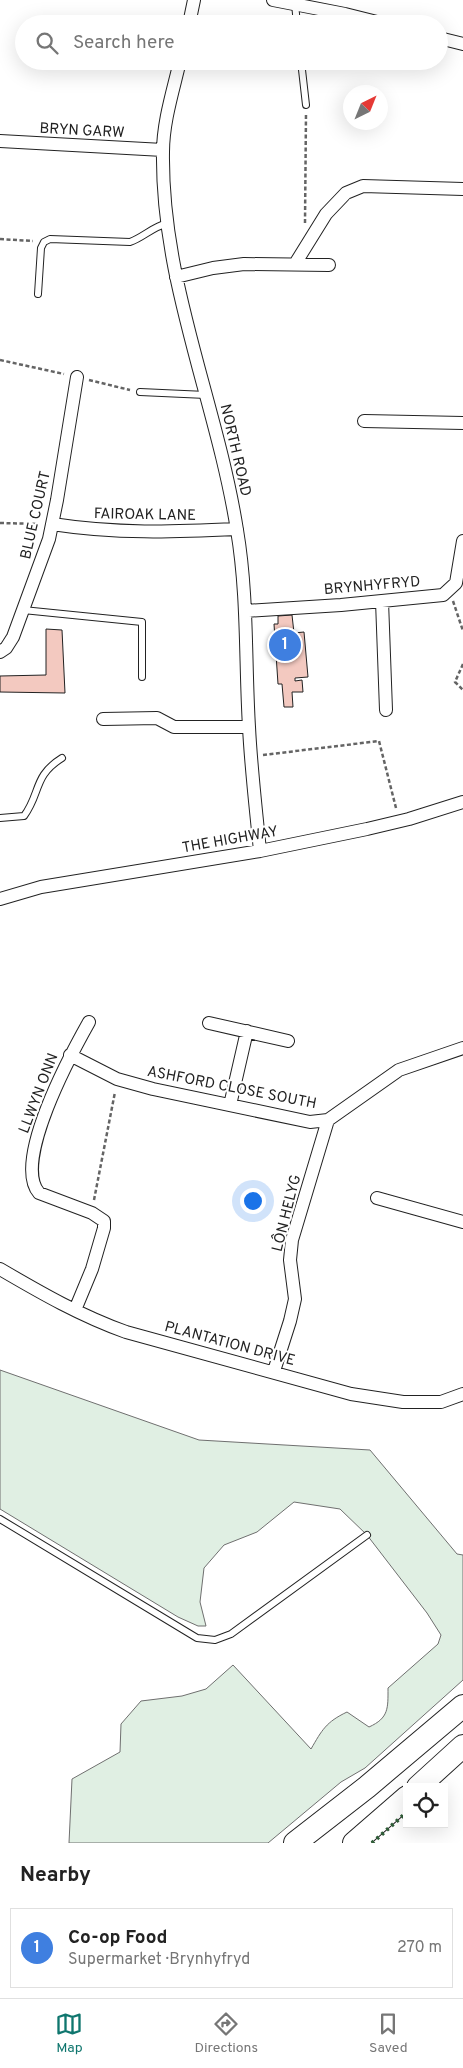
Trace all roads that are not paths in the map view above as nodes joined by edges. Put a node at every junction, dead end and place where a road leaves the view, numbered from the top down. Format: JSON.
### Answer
{"nodes":[{"id":1,"x":194,"y":0,"type":"edge"},
{"id":2,"x":273,"y":0,"type":"edge"},
{"id":3,"x":294,"y":4,"type":"junction"},
{"id":4,"x":191,"y":15,"type":"edge"},
{"id":5,"x":296,"y":15,"type":"edge"},
{"id":6,"x":344,"y":15,"type":"edge"},
{"id":7,"x":448,"y":40,"type":"edge"},
{"id":8,"x":463,"y":44,"type":"edge"},
{"id":9,"x":178,"y":70,"type":"edge"},
{"id":10,"x":302,"y":70,"type":"edge"},
{"id":11,"x":306,"y":105,"type":"road end"},
{"id":12,"x":0,"y":141,"type":"edge"},
{"id":13,"x":163,"y":150,"type":"junction"},
{"id":14,"x":463,"y":189,"type":"edge"},
{"id":15,"x":168,"y":223,"type":"junction"},
{"id":16,"x":295,"y":264,"type":"junction"},
{"id":17,"x":329,"y":265,"type":"dead end"},
{"id":18,"x":176,"y":277,"type":"junction"},
{"id":19,"x":38,"y":294,"type":"dead end"},
{"id":20,"x":77,"y":377,"type":"dead end"},
{"id":21,"x":140,"y":392,"type":"dead end"},
{"id":22,"x":207,"y":395,"type":"junction"},
{"id":23,"x":364,"y":421,"type":"dead end"},
{"id":24,"x":463,"y":423,"type":"edge"},
{"id":25,"x":52,"y":524,"type":"junction"},
{"id":26,"x":237,"y":529,"type":"junction"},
{"id":27,"x":463,"y":541,"type":"edge"},
{"id":28,"x":382,"y":601,"type":"junction"},
{"id":29,"x":23,"y":610,"type":"junction"},
{"id":30,"x":245,"y":611,"type":"junction"},
{"id":31,"x":0,"y":652,"type":"edge"},
{"id":32,"x":142,"y":677,"type":"dead end"},
{"id":33,"x":386,"y":710,"type":"dead end"},
{"id":34,"x":103,"y":719,"type":"dead end"},
{"id":35,"x":249,"y":727,"type":"junction"},
{"id":36,"x":62,"y":758,"type":"dead end"},
{"id":37,"x":463,"y":802,"type":"edge"},
{"id":38,"x":0,"y":818,"type":"edge"},
{"id":39,"x":260,"y":851,"type":"junction"},
{"id":40,"x":0,"y":899,"type":"edge"},
{"id":41,"x":89,"y":1022,"type":"dead end"},
{"id":42,"x":209,"y":1023,"type":"dead end"},
{"id":43,"x":247,"y":1031,"type":"junction"},
{"id":44,"x":288,"y":1041,"type":"dead end"},
{"id":45,"x":463,"y":1048,"type":"edge"},
{"id":46,"x":70,"y":1055,"type":"junction"},
{"id":47,"x":230,"y":1105,"type":"junction"},
{"id":48,"x":328,"y":1120,"type":"junction"},
{"id":49,"x":376,"y":1198,"type":"dead end"},
{"id":50,"x":463,"y":1222,"type":"edge"},
{"id":51,"x":0,"y":1269,"type":"edge"},
{"id":52,"x":75,"y":1310,"type":"junction"},
{"id":53,"x":274,"y":1372,"type":"junction"},
{"id":54,"x":463,"y":1394,"type":"edge"},
{"id":55,"x":0,"y":1519,"type":"edge"},
{"id":56,"x":367,"y":1535,"type":"dead end"},
{"id":57,"x":463,"y":1706,"type":"edge"},
{"id":58,"x":463,"y":1746,"type":"edge"},
{"id":59,"x":422,"y":1783,"type":"edge"},
{"id":60,"x":403,"y":1800,"type":"edge"},
{"id":61,"x":295,"y":1843,"type":"edge"},
{"id":62,"x":354,"y":1843,"type":"edge"}],
"edges":[{"from":1,"to":4,"type":"street"},
{"from":2,"to":3,"type":"street"},
{"from":3,"to":5,"type":"lane"},
{"from":3,"to":6,"type":"street"},
{"from":7,"to":8,"type":"street"},
{"from":9,"to":13,"type":"street","name":"NORTH ROAD"},
{"from":10,"to":11,"type":"lane"},
{"from":12,"to":13,"type":"street","name":"BRYN GARW"},
{"from":13,"to":15,"type":"street","name":"NORTH ROAD"},
{"from":14,"to":16,"type":"street"},
{"from":15,"to":18,"type":"street","name":"NORTH ROAD"},
{"from":15,"to":19,"type":"lane"},
{"from":16,"to":17,"type":"street"},
{"from":16,"to":18,"type":"street"},
{"from":18,"to":22,"type":"street","name":"NORTH ROAD"},
{"from":20,"to":25,"type":"street","name":"BLUE COURT"},
{"from":21,"to":22,"type":"lane"},
{"from":22,"to":26,"type":"street","name":"NORTH ROAD"},
{"from":23,"to":24,"type":"street"},
{"from":25,"to":26,"type":"street","name":"FAIROAK LANE"},
{"from":25,"to":29,"type":"street","name":"BLUE COURT"},
{"from":26,"to":30,"type":"street","name":"NORTH ROAD"},
{"from":27,"to":28,"type":"street","name":"BRYNHYFRYD"},
{"from":28,"to":30,"type":"street","name":"BRYNHYFRYD"},
{"from":28,"to":33,"type":"street"},
{"from":29,"to":31,"type":"street","name":"BLUE COURT"},
{"from":29,"to":32,"type":"lane"},
{"from":30,"to":35,"type":"street","name":"NORTH ROAD"},
{"from":34,"to":35,"type":"street"},
{"from":35,"to":39,"type":"street","name":"NORTH ROAD"},
{"from":36,"to":38,"type":"lane"},
{"from":37,"to":39,"type":"street","name":"THE HIGHWAY"},
{"from":39,"to":40,"type":"street","name":"THE HIGHWAY"},
{"from":41,"to":46,"type":"street","name":"LLWYN ONN"},
{"from":42,"to":43,"type":"street"},
{"from":43,"to":44,"type":"street"},
{"from":43,"to":47,"type":"street"},
{"from":45,"to":48,"type":"street","name":"ASHFORD CLOSE SOUTH"},
{"from":46,"to":47,"type":"street","name":"ASHFORD CLOSE SOUTH"},
{"from":46,"to":52,"type":"street","name":"LLWYN ONN"},
{"from":47,"to":48,"type":"street","name":"ASHFORD CLOSE SOUTH"},
{"from":48,"to":53,"type":"street","name":"LÔN HELYG"},
{"from":49,"to":50,"type":"street"},
{"from":51,"to":52,"type":"street","name":"PLANTATION DRIVE"},
{"from":52,"to":53,"type":"street","name":"PLANTATION DRIVE"},
{"from":53,"to":54,"type":"street","name":"PLANTATION DRIVE"},
{"from":55,"to":56,"type":"lane"},
{"from":57,"to":61,"type":"highway"},
{"from":58,"to":59,"type":"highway"},
{"from":60,"to":62,"type":"highway"}]}
